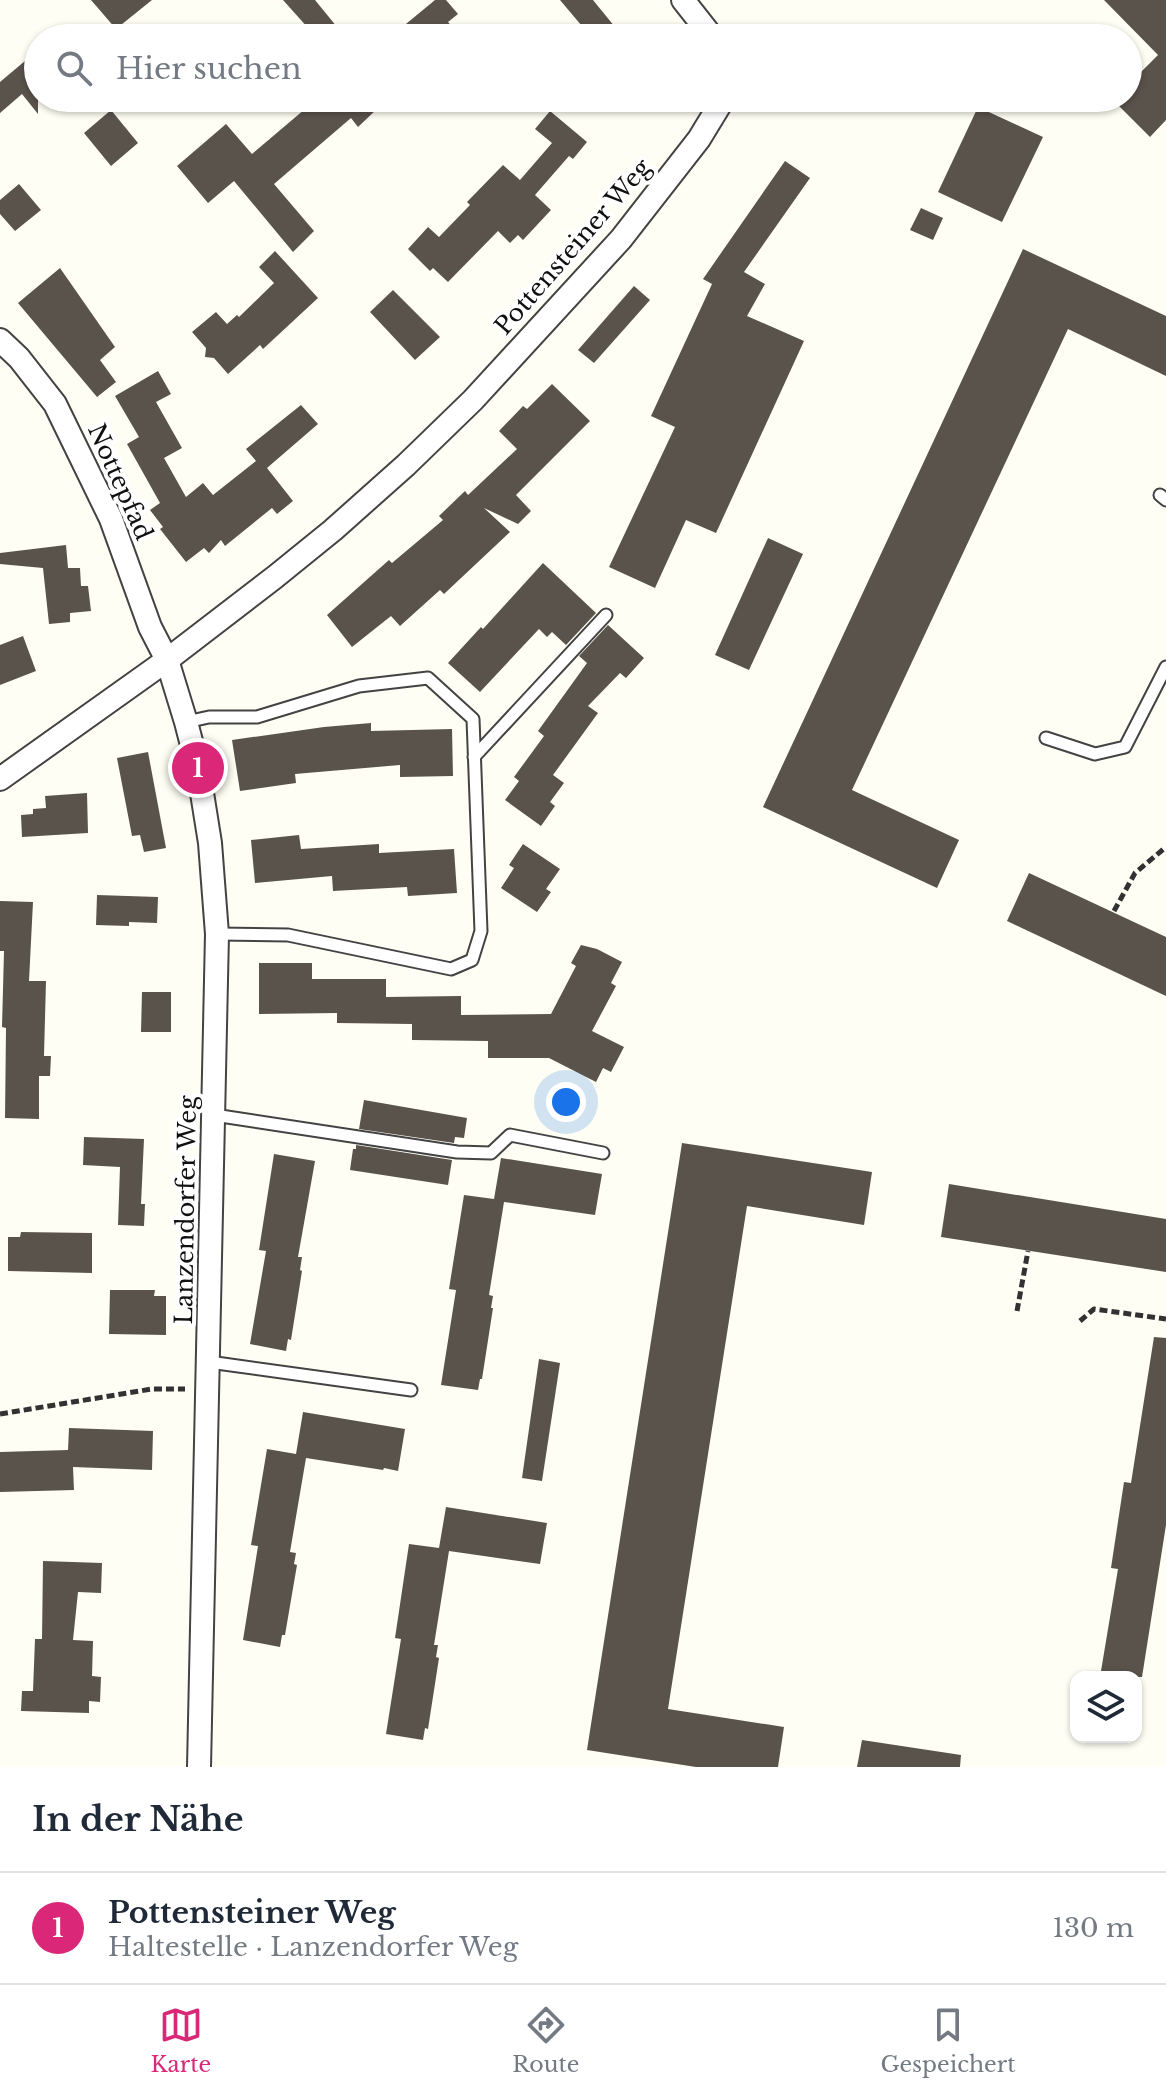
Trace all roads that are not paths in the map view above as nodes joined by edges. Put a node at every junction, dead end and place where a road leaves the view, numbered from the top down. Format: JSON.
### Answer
{"nodes":[{"id":1,"x":683,"y":0,"type":"edge"},
{"id":2,"x":702,"y":24,"type":"edge"},
{"id":3,"x":715,"y":112,"type":"edge"},
{"id":4,"x":0,"y":340,"type":"edge"},
{"id":5,"x":606,"y":615,"type":"dead end"},
{"id":6,"x":167,"y":660,"type":"junction"},
{"id":7,"x":1166,"y":667,"type":"edge"},
{"id":8,"x":186,"y":722,"type":"junction"},
{"id":9,"x":1046,"y":738,"type":"dead end"},
{"id":10,"x":474,"y":757,"type":"junction"},
{"id":11,"x":0,"y":779,"type":"edge"},
{"id":12,"x":217,"y":934,"type":"junction"},
{"id":13,"x":214,"y":1115,"type":"junction"},
{"id":14,"x":603,"y":1153,"type":"dead end"},
{"id":15,"x":209,"y":1362,"type":"junction"},
{"id":16,"x":411,"y":1390,"type":"dead end"},
{"id":17,"x":199,"y":1767,"type":"edge"}],
"edges":[{"from":1,"to":2,"type":"street"},
{"from":3,"to":6,"type":"street","name":"Pottensteiner Weg"},
{"from":4,"to":6,"type":"street","name":"Nottepfad"},
{"from":5,"to":10,"type":"lane"},
{"from":6,"to":8,"type":"street","name":"Lanzendorfer Weg"},
{"from":6,"to":11,"type":"street","name":"Pottensteiner Weg"},
{"from":7,"to":9,"type":"lane"},
{"from":8,"to":10,"type":"lane"},
{"from":8,"to":12,"type":"street","name":"Lanzendorfer Weg"},
{"from":10,"to":12,"type":"lane"},
{"from":12,"to":13,"type":"street","name":"Lanzendorfer Weg"},
{"from":13,"to":14,"type":"lane"},
{"from":13,"to":15,"type":"street","name":"Lanzendorfer Weg"},
{"from":15,"to":16,"type":"lane"},
{"from":15,"to":17,"type":"street","name":"Lanzendorfer Weg"}]}
